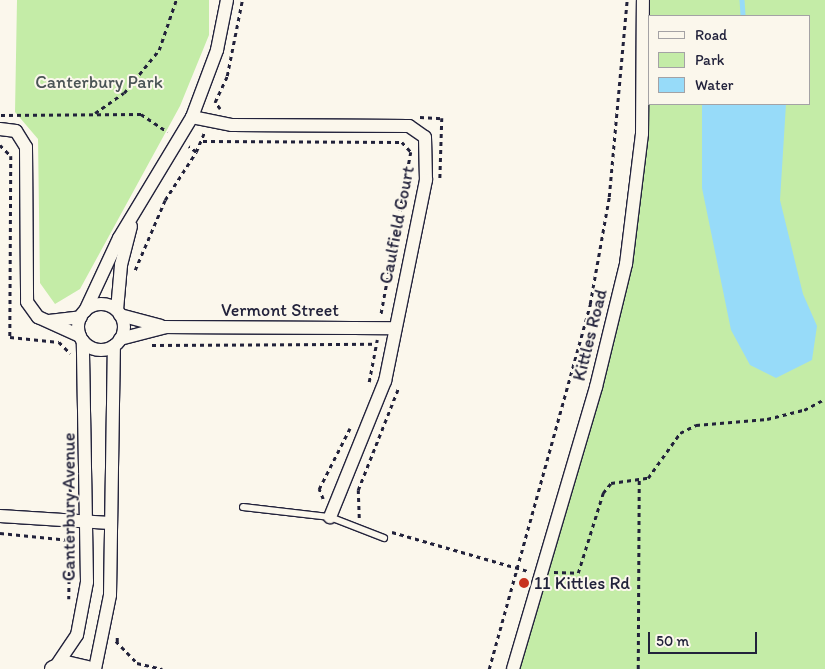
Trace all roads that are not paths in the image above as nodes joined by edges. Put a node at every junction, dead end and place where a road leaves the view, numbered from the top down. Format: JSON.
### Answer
{"nodes":[{"id":1,"x":226,"y":0,"type":"edge"},
{"id":2,"x":643,"y":0,"type":"edge"},
{"id":3,"x":192,"y":117,"type":"junction"},
{"id":4,"x":0,"y":129,"type":"edge"},
{"id":5,"x":136,"y":212,"type":"junction"},
{"id":6,"x":118,"y":312,"type":"junction"},
{"id":7,"x":83,"y":314,"type":"junction"},
{"id":8,"x":49,"y":321,"type":"junction"},
{"id":9,"x":166,"y":327,"type":"junction"},
{"id":10,"x":394,"y":328,"type":"junction"},
{"id":11,"x":81,"y":338,"type":"junction"},
{"id":12,"x":117,"y":343,"type":"junction"},
{"id":13,"x":243,"y":507,"type":"dead end"},
{"id":14,"x":0,"y":516,"type":"edge"},
{"id":15,"x":330,"y":517,"type":"junction"},
{"id":16,"x":86,"y":523,"type":"junction"},
{"id":17,"x":110,"y":523,"type":"junction"},
{"id":18,"x":384,"y":538,"type":"dead end"},
{"id":19,"x":54,"y":668,"type":"edge"},
{"id":20,"x":87,"y":669,"type":"edge"},
{"id":21,"x":94,"y":669,"type":"edge"},
{"id":22,"x":513,"y":669,"type":"edge"}],
"edges":[{"from":1,"to":3,"type":"street"},
{"from":2,"to":22,"type":"street","name":"Kittles Road"},
{"from":3,"to":5,"type":"street"},
{"from":3,"to":10,"type":"street","name":"Caulfield Court"},
{"from":4,"to":8,"type":"street"},
{"from":5,"to":6,"type":"street"},
{"from":5,"to":7,"type":"street"},
{"from":6,"to":7,"type":"street"},
{"from":6,"to":9,"type":"street","name":"Vermont Street"},
{"from":6,"to":12,"type":"street"},
{"from":7,"to":8,"type":"street"},
{"from":7,"to":11,"type":"street"},
{"from":8,"to":11,"type":"street"},
{"from":9,"to":10,"type":"street","name":"Vermont Street"},
{"from":9,"to":12,"type":"street","name":"Vermont Street"},
{"from":10,"to":15,"type":"street","name":"Caulfield Court"},
{"from":11,"to":12,"type":"street"},
{"from":11,"to":16,"type":"street","name":"Canterbury Avenue"},
{"from":12,"to":17,"type":"street"},
{"from":13,"to":15,"type":"lane"},
{"from":14,"to":16,"type":"street"},
{"from":15,"to":18,"type":"lane"},
{"from":16,"to":17,"type":"street"},
{"from":16,"to":19,"type":"street","name":"Canterbury Avenue"},
{"from":17,"to":21,"type":"street"},
{"from":19,"to":20,"type":"street"}]}
